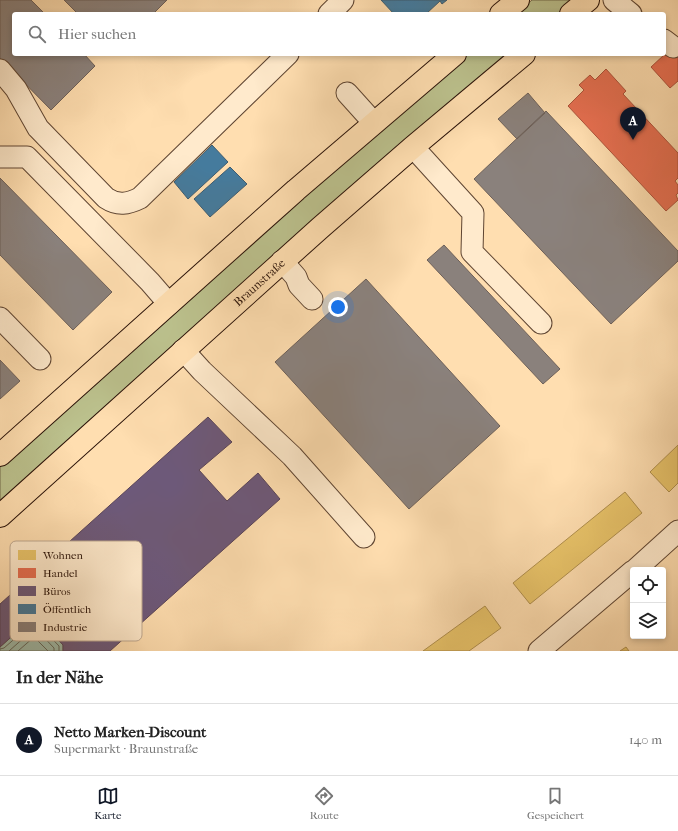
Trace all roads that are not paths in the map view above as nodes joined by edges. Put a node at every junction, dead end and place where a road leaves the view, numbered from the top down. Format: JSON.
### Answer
{"nodes":[{"id":1,"x":343,"y":0,"type":"edge"},
{"id":2,"x":518,"y":0,"type":"edge"},
{"id":3,"x":588,"y":0,"type":"edge"},
{"id":4,"x":331,"y":12,"type":"edge"},
{"id":5,"x":503,"y":12,"type":"edge"},
{"id":6,"x":573,"y":12,"type":"edge"},
{"id":7,"x":286,"y":56,"type":"edge"},
{"id":8,"x":453,"y":56,"type":"edge"},
{"id":9,"x":522,"y":56,"type":"edge"},
{"id":10,"x":0,"y":70,"type":"edge"},
{"id":11,"x":347,"y":93,"type":"dead end"},
{"id":12,"x":374,"y":123,"type":"junction"},
{"id":13,"x":413,"y":147,"type":"junction"},
{"id":14,"x":0,"y":157,"type":"edge"},
{"id":15,"x":282,"y":261,"type":"junction"},
{"id":16,"x":312,"y":299,"type":"dead end"},
{"id":17,"x":169,"y":304,"type":"junction"},
{"id":18,"x":0,"y":318,"type":"edge"},
{"id":19,"x":541,"y":323,"type":"dead end"},
{"id":20,"x":183,"y":350,"type":"junction"},
{"id":21,"x":40,"y":359,"type":"dead end"},
{"id":22,"x":0,"y":455,"type":"edge"},
{"id":23,"x":0,"y":516,"type":"edge"},
{"id":24,"x":678,"y":531,"type":"edge"},
{"id":25,"x":364,"y":537,"type":"dead end"},
{"id":26,"x":638,"y":567,"type":"edge"},
{"id":27,"x":630,"y":574,"type":"edge"},
{"id":28,"x":539,"y":651,"type":"edge"}],
"edges":[{"from":1,"to":4,"type":"street"},
{"from":2,"to":5,"type":"main road"},
{"from":3,"to":6,"type":"main road"},
{"from":7,"to":10,"type":"street"},
{"from":8,"to":12,"type":"main road"},
{"from":9,"to":13,"type":"main road","name":"Braunstraße"},
{"from":11,"to":12,"type":"street"},
{"from":12,"to":17,"type":"main road"},
{"from":13,"to":15,"type":"main road","name":"Braunstraße"},
{"from":13,"to":19,"type":"street"},
{"from":14,"to":17,"type":"street"},
{"from":15,"to":16,"type":"street"},
{"from":15,"to":20,"type":"main road","name":"Braunstraße"},
{"from":17,"to":22,"type":"main road"},
{"from":18,"to":21,"type":"street"},
{"from":20,"to":23,"type":"main road","name":"Braunstraße"},
{"from":20,"to":25,"type":"street"},
{"from":24,"to":26,"type":"street"},
{"from":27,"to":28,"type":"street"}]}
